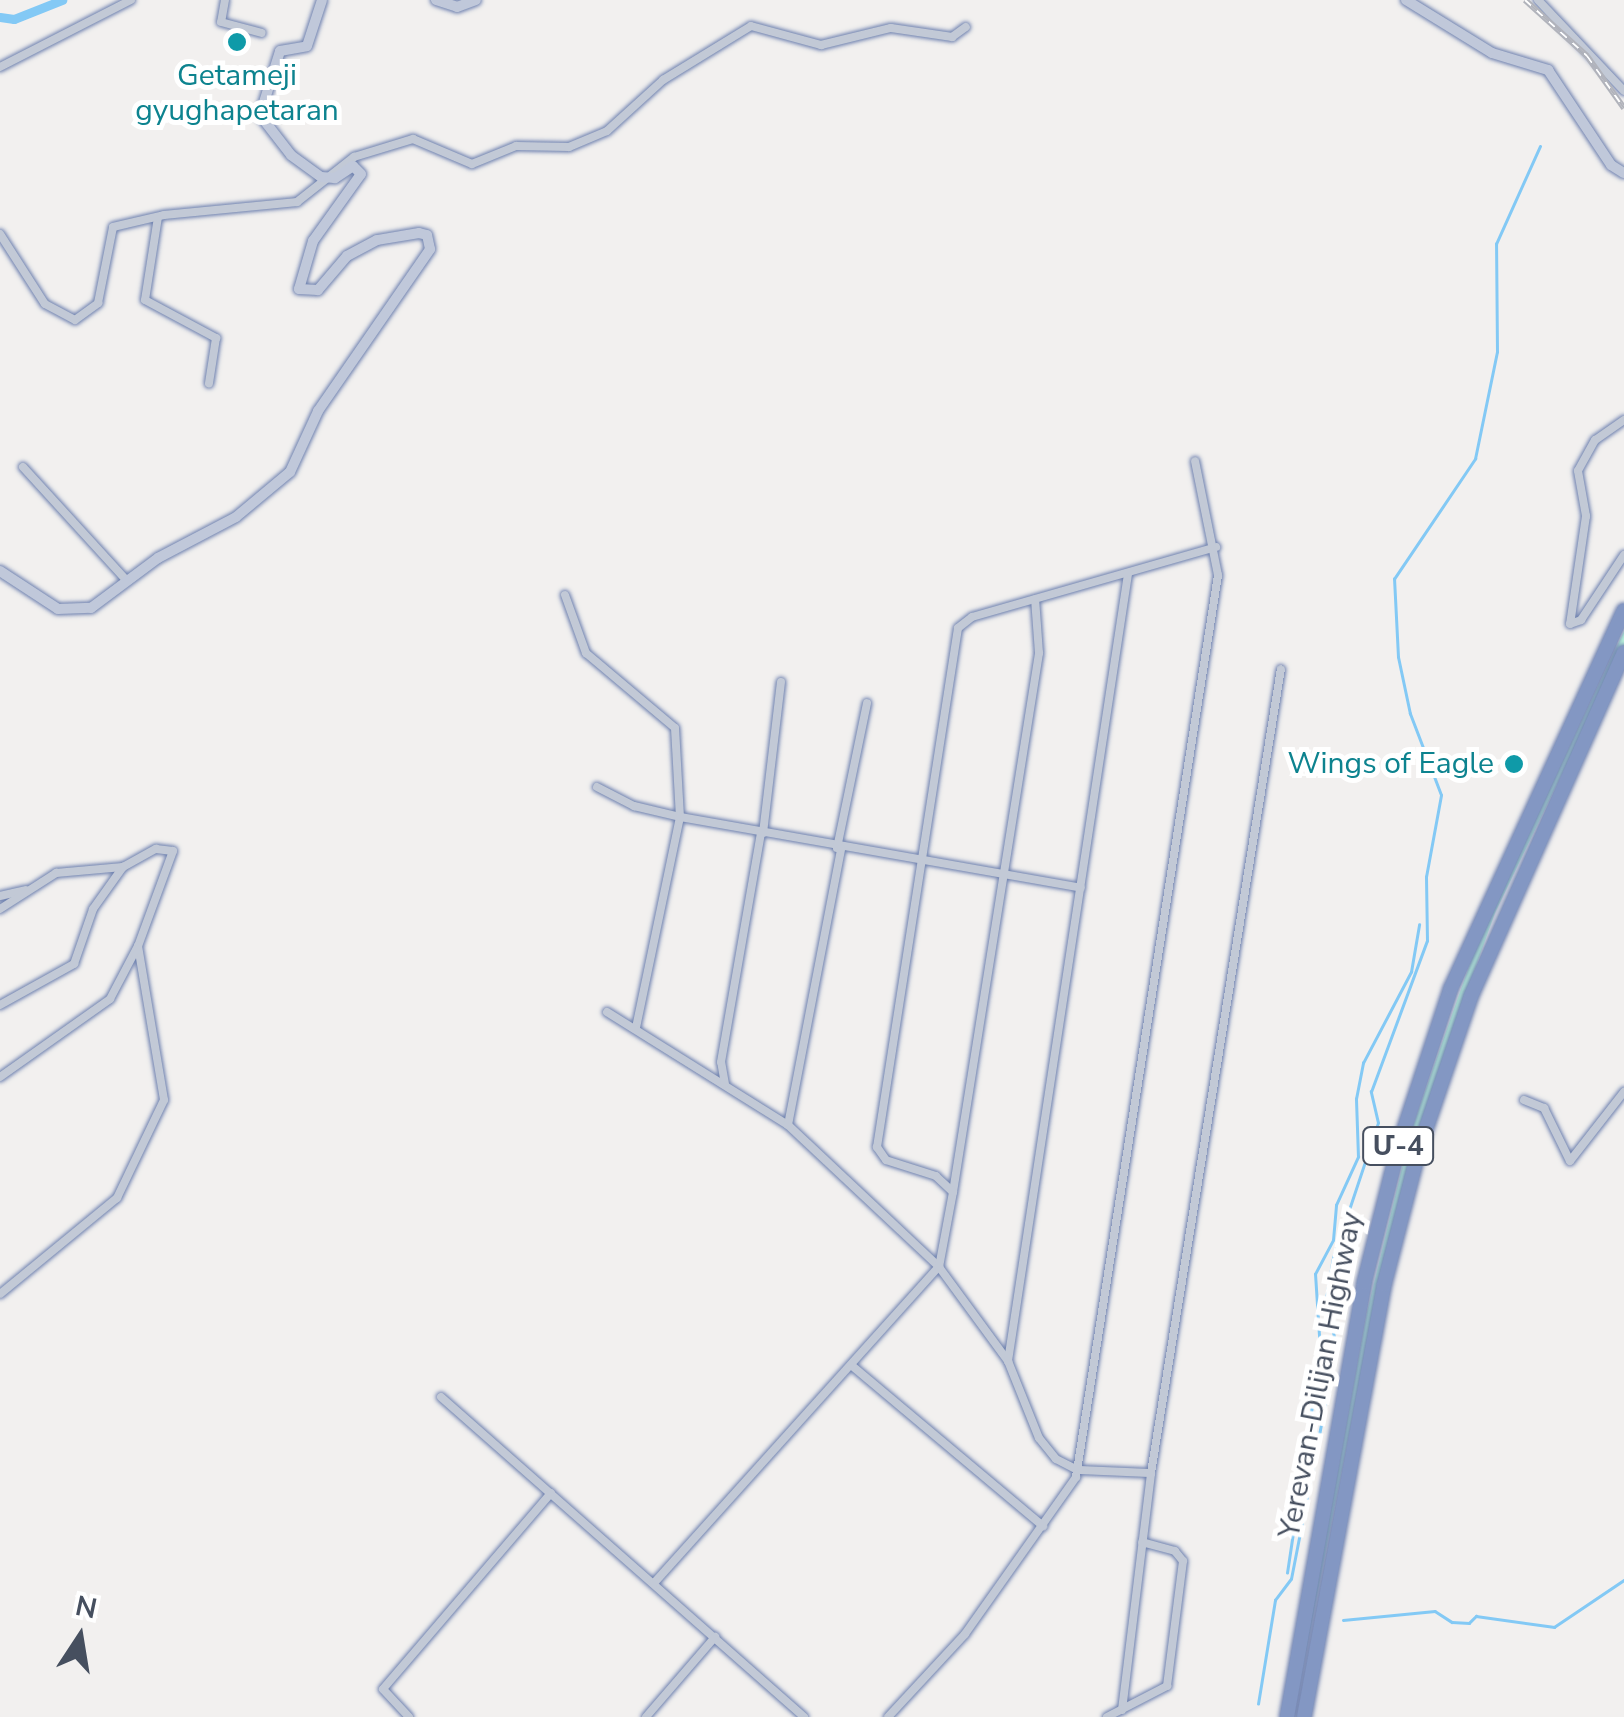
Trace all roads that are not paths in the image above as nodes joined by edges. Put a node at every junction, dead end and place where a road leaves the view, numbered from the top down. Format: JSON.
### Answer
{"nodes":[{"id":1,"x":131,"y":0,"type":"edge"},
{"id":2,"x":225,"y":0,"type":"edge"},
{"id":3,"x":322,"y":0,"type":"edge"},
{"id":4,"x":436,"y":0,"type":"edge"},
{"id":5,"x":476,"y":0,"type":"edge"},
{"id":6,"x":1406,"y":0,"type":"edge"},
{"id":7,"x":1538,"y":0,"type":"edge"},
{"id":8,"x":966,"y":27,"type":"dead end"},
{"id":9,"x":262,"y":33,"type":"dead end"},
{"id":10,"x":0,"y":67,"type":"edge"},
{"id":11,"x":1624,"y":91,"type":"edge"},
{"id":12,"x":1624,"y":173,"type":"edge"},
{"id":13,"x":328,"y":179,"type":"junction"},
{"id":14,"x":158,"y":217,"type":"junction"},
{"id":15,"x":0,"y":234,"type":"edge"},
{"id":16,"x":208,"y":383,"type":"dead end"},
{"id":17,"x":1624,"y":420,"type":"edge"},
{"id":18,"x":1195,"y":461,"type":"dead end"},
{"id":19,"x":23,"y":467,"type":"dead end"},
{"id":20,"x":1216,"y":546,"type":"junction"},
{"id":21,"x":1624,"y":554,"type":"edge"},
{"id":22,"x":0,"y":571,"type":"edge"},
{"id":23,"x":1128,"y":574,"type":"junction"},
{"id":24,"x":127,"y":582,"type":"junction"},
{"id":25,"x":565,"y":595,"type":"dead end"},
{"id":26,"x":1035,"y":599,"type":"junction"},
{"id":27,"x":1624,"y":611,"type":"edge"},
{"id":28,"x":1624,"y":653,"type":"edge"},
{"id":29,"x":1281,"y":669,"type":"dead end"},
{"id":30,"x":781,"y":682,"type":"dead end"},
{"id":31,"x":867,"y":703,"type":"dead end"},
{"id":32,"x":597,"y":787,"type":"dead end"},
{"id":33,"x":680,"y":818,"type":"junction"},
{"id":34,"x":762,"y":833,"type":"junction"},
{"id":35,"x":839,"y":848,"type":"junction"},
{"id":36,"x":924,"y":859,"type":"junction"},
{"id":37,"x":123,"y":867,"type":"junction"},
{"id":38,"x":1003,"y":876,"type":"junction"},
{"id":39,"x":31,"y":888,"type":"junction"},
{"id":40,"x":1081,"y":888,"type":"junction"},
{"id":41,"x":0,"y":896,"type":"edge"},
{"id":42,"x":0,"y":909,"type":"edge"},
{"id":43,"x":138,"y":946,"type":"junction"},
{"id":44,"x":0,"y":1005,"type":"edge"},
{"id":45,"x":607,"y":1012,"type":"dead end"},
{"id":46,"x":636,"y":1027,"type":"junction"},
{"id":47,"x":0,"y":1076,"type":"edge"},
{"id":48,"x":725,"y":1086,"type":"junction"},
{"id":49,"x":1624,"y":1092,"type":"edge"},
{"id":50,"x":1524,"y":1100,"type":"dead end"},
{"id":51,"x":788,"y":1125,"type":"junction"},
{"id":52,"x":953,"y":1192,"type":"junction"},
{"id":53,"x":939,"y":1268,"type":"junction"},
{"id":54,"x":0,"y":1294,"type":"edge"},
{"id":55,"x":1008,"y":1361,"type":"junction"},
{"id":56,"x":852,"y":1364,"type":"junction"},
{"id":57,"x":442,"y":1396,"type":"dead end"},
{"id":58,"x":1078,"y":1470,"type":"junction"},
{"id":59,"x":1151,"y":1473,"type":"junction"},
{"id":60,"x":551,"y":1493,"type":"junction"},
{"id":61,"x":1043,"y":1526,"type":"junction"},
{"id":62,"x":1142,"y":1542,"type":"junction"},
{"id":63,"x":654,"y":1583,"type":"junction"},
{"id":64,"x":715,"y":1637,"type":"junction"},
{"id":65,"x":1122,"y":1710,"type":"junction"},
{"id":66,"x":410,"y":1717,"type":"edge"},
{"id":67,"x":646,"y":1717,"type":"edge"},
{"id":68,"x":804,"y":1717,"type":"edge"},
{"id":69,"x":888,"y":1717,"type":"edge"},
{"id":70,"x":1107,"y":1717,"type":"edge"},
{"id":71,"x":1287,"y":1717,"type":"edge"},
{"id":72,"x":1304,"y":1717,"type":"edge"}],
"edges":[{"from":1,"to":10,"type":"street"},
{"from":2,"to":9,"type":"street"},
{"from":3,"to":13,"type":"street"},
{"from":4,"to":5,"type":"street"},
{"from":6,"to":12,"type":"street"},
{"from":7,"to":11,"type":"street"},
{"from":8,"to":13,"type":"street"},
{"from":13,"to":14,"type":"street"},
{"from":13,"to":24,"type":"street"},
{"from":14,"to":15,"type":"street"},
{"from":14,"to":16,"type":"street"},
{"from":17,"to":21,"type":"street"},
{"from":18,"to":20,"type":"street"},
{"from":19,"to":24,"type":"street"},
{"from":20,"to":23,"type":"street"},
{"from":20,"to":58,"type":"street"},
{"from":22,"to":24,"type":"street"},
{"from":23,"to":26,"type":"street"},
{"from":23,"to":40,"type":"street"},
{"from":25,"to":33,"type":"street"},
{"from":26,"to":36,"type":"street"},
{"from":26,"to":38,"type":"street"},
{"from":27,"to":71,"type":"highway","name":"Yerevan-Dilijan Highway","number":"Մ-4"},
{"from":28,"to":72,"type":"highway","name":"Yerevan-Dilijan Highway","number":"Մ-4"},
{"from":29,"to":59,"type":"street"},
{"from":30,"to":34,"type":"street"},
{"from":31,"to":35,"type":"street"},
{"from":32,"to":33,"type":"street"},
{"from":33,"to":34,"type":"street"},
{"from":33,"to":46,"type":"street"},
{"from":34,"to":35,"type":"street"},
{"from":34,"to":48,"type":"street"},
{"from":35,"to":36,"type":"street"},
{"from":35,"to":51,"type":"street"},
{"from":36,"to":38,"type":"street"},
{"from":36,"to":52,"type":"street"},
{"from":37,"to":39,"type":"street"},
{"from":37,"to":43,"type":"street"},
{"from":37,"to":44,"type":"street"},
{"from":38,"to":40,"type":"street"},
{"from":38,"to":52,"type":"street"},
{"from":39,"to":41,"type":"street"},
{"from":39,"to":42,"type":"street"},
{"from":40,"to":55,"type":"street"},
{"from":43,"to":47,"type":"street"},
{"from":43,"to":54,"type":"street"},
{"from":45,"to":46,"type":"street"},
{"from":46,"to":48,"type":"street"},
{"from":48,"to":51,"type":"street"},
{"from":49,"to":50,"type":"street"},
{"from":51,"to":53,"type":"street"},
{"from":52,"to":53,"type":"street"},
{"from":53,"to":55,"type":"street"},
{"from":53,"to":56,"type":"street"},
{"from":55,"to":58,"type":"street"},
{"from":56,"to":61,"type":"street"},
{"from":56,"to":63,"type":"street"},
{"from":57,"to":60,"type":"street"},
{"from":58,"to":59,"type":"street"},
{"from":58,"to":61,"type":"street"},
{"from":59,"to":62,"type":"street"},
{"from":60,"to":63,"type":"street"},
{"from":60,"to":66,"type":"street"},
{"from":61,"to":69,"type":"street"},
{"from":62,"to":65,"type":"street"},
{"from":62,"to":65,"type":"street"},
{"from":63,"to":64,"type":"street"},
{"from":64,"to":67,"type":"street"},
{"from":64,"to":68,"type":"street"},
{"from":65,"to":70,"type":"street"}]}
